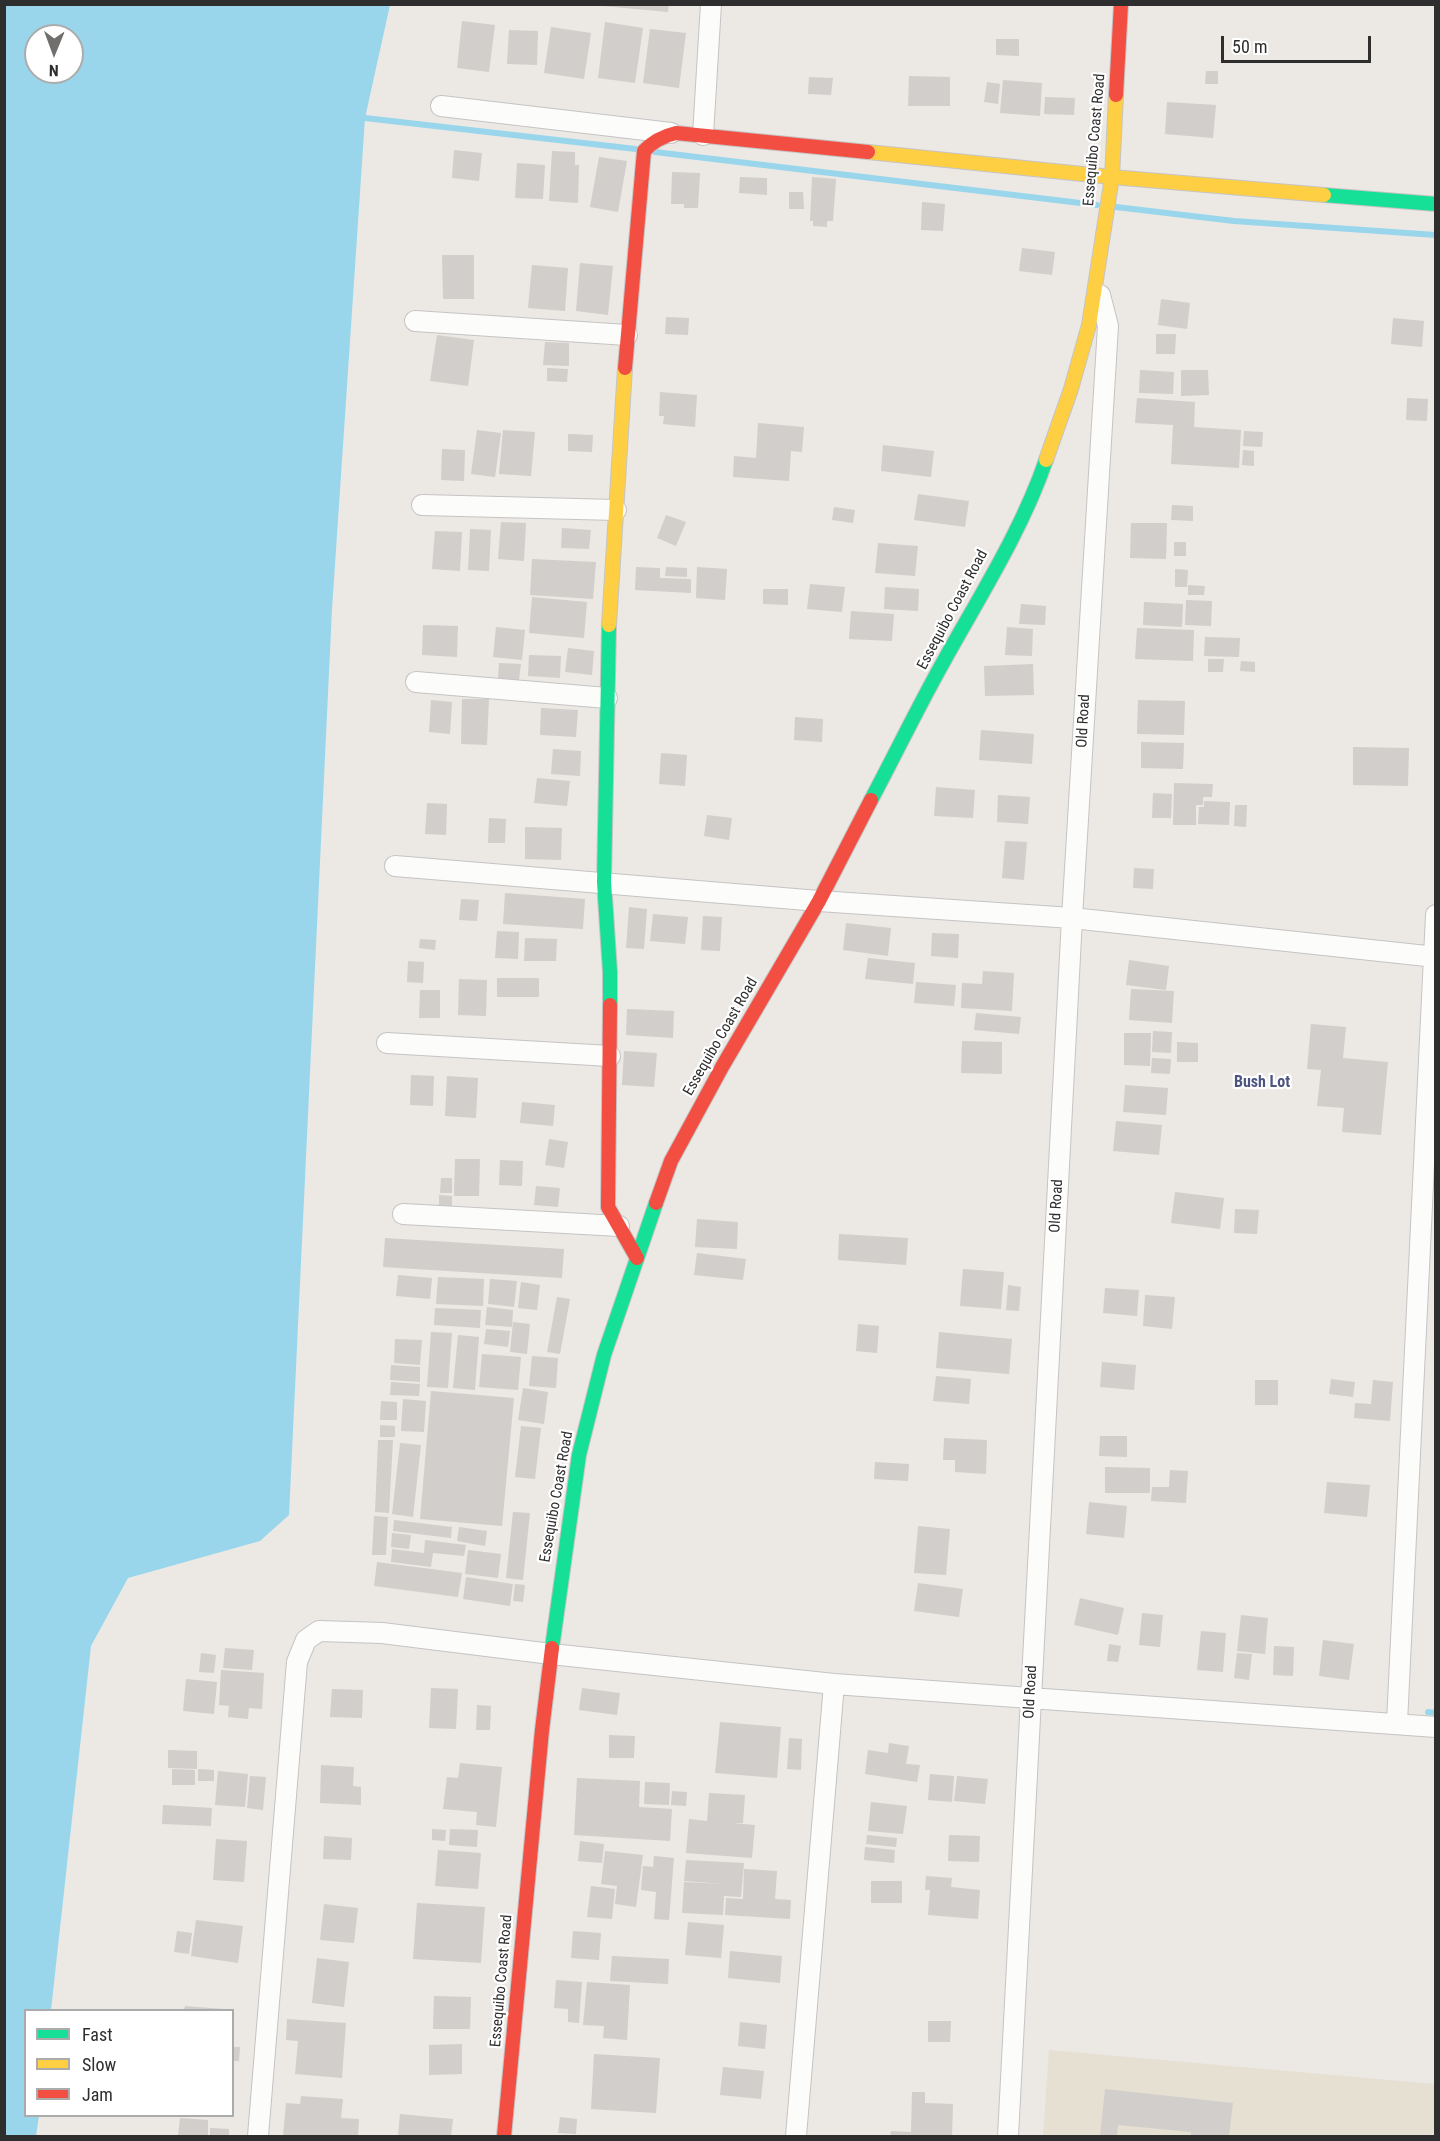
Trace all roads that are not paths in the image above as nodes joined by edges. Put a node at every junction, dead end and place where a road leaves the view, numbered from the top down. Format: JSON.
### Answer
{"nodes":[{"id":1,"x":711,"y":4,"type":"edge"},
{"id":2,"x":1121,"y":4,"type":"edge"},
{"id":3,"x":441,"y":106,"type":"dead end"},
{"id":4,"x":676,"y":133,"type":"junction"},
{"id":5,"x":703,"y":135,"type":"junction"},
{"id":6,"x":1112,"y":177,"type":"junction"},
{"id":7,"x":1436,"y":204,"type":"edge"},
{"id":8,"x":1096,"y":278,"type":"junction"},
{"id":9,"x":415,"y":321,"type":"dead end"},
{"id":10,"x":627,"y":336,"type":"junction"},
{"id":11,"x":422,"y":505,"type":"dead end"},
{"id":12,"x":615,"y":510,"type":"junction"},
{"id":13,"x":416,"y":682,"type":"dead end"},
{"id":14,"x":607,"y":698,"type":"junction"},
{"id":15,"x":395,"y":866,"type":"dead end"},
{"id":16,"x":604,"y":882,"type":"junction"},
{"id":17,"x":819,"y":901,"type":"junction"},
{"id":18,"x":1436,"y":915,"type":"edge"},
{"id":19,"x":1072,"y":918,"type":"junction"},
{"id":20,"x":1434,"y":957,"type":"edge"},
{"id":21,"x":387,"y":1043,"type":"dead end"},
{"id":22,"x":610,"y":1056,"type":"junction"},
{"id":23,"x":404,"y":1214,"type":"dead end"},
{"id":24,"x":619,"y":1226,"type":"junction"},
{"id":25,"x":637,"y":1258,"type":"junction"},
{"id":26,"x":551,"y":1654,"type":"junction"},
{"id":27,"x":834,"y":1684,"type":"junction"},
{"id":28,"x":1030,"y":1697,"type":"junction"},
{"id":29,"x":1397,"y":1723,"type":"junction"},
{"id":30,"x":1436,"y":1727,"type":"edge"},
{"id":31,"x":258,"y":2136,"type":"edge"},
{"id":32,"x":504,"y":2136,"type":"edge"},
{"id":33,"x":796,"y":2136,"type":"edge"},
{"id":34,"x":1008,"y":2136,"type":"edge"}],
"edges":[{"from":1,"to":5,"type":"street"},
{"from":2,"to":6,"type":"main road","name":"Essequibo Coast Road"},
{"from":3,"to":4,"type":"street"},
{"from":4,"to":5,"type":"main road"},
{"from":4,"to":10,"type":"main road"},
{"from":5,"to":6,"type":"main road"},
{"from":6,"to":7,"type":"main road"},
{"from":6,"to":8,"type":"main road","name":"Essequibo Coast Road"},
{"from":8,"to":17,"type":"main road","name":"Essequibo Coast Road"},
{"from":8,"to":19,"type":"street","name":"Old Road"},
{"from":9,"to":10,"type":"street"},
{"from":10,"to":12,"type":"main road"},
{"from":11,"to":12,"type":"street"},
{"from":12,"to":14,"type":"main road"},
{"from":13,"to":14,"type":"street"},
{"from":14,"to":16,"type":"main road"},
{"from":15,"to":16,"type":"street"},
{"from":16,"to":17,"type":"street"},
{"from":16,"to":22,"type":"main road"},
{"from":17,"to":19,"type":"street"},
{"from":17,"to":25,"type":"main road","name":"Essequibo Coast Road"},
{"from":18,"to":20,"type":"street"},
{"from":19,"to":20,"type":"street"},
{"from":19,"to":28,"type":"street","name":"Old Road"},
{"from":20,"to":29,"type":"street"},
{"from":21,"to":22,"type":"street"},
{"from":22,"to":24,"type":"main road"},
{"from":23,"to":24,"type":"street"},
{"from":24,"to":25,"type":"main road"},
{"from":25,"to":26,"type":"main road","name":"Essequibo Coast Road"},
{"from":26,"to":27,"type":"street"},
{"from":26,"to":31,"type":"street"},
{"from":26,"to":32,"type":"main road","name":"Essequibo Coast Road"},
{"from":27,"to":28,"type":"street"},
{"from":27,"to":33,"type":"street"},
{"from":28,"to":29,"type":"street"},
{"from":28,"to":34,"type":"street","name":"Old Road"},
{"from":29,"to":30,"type":"street"}]}
